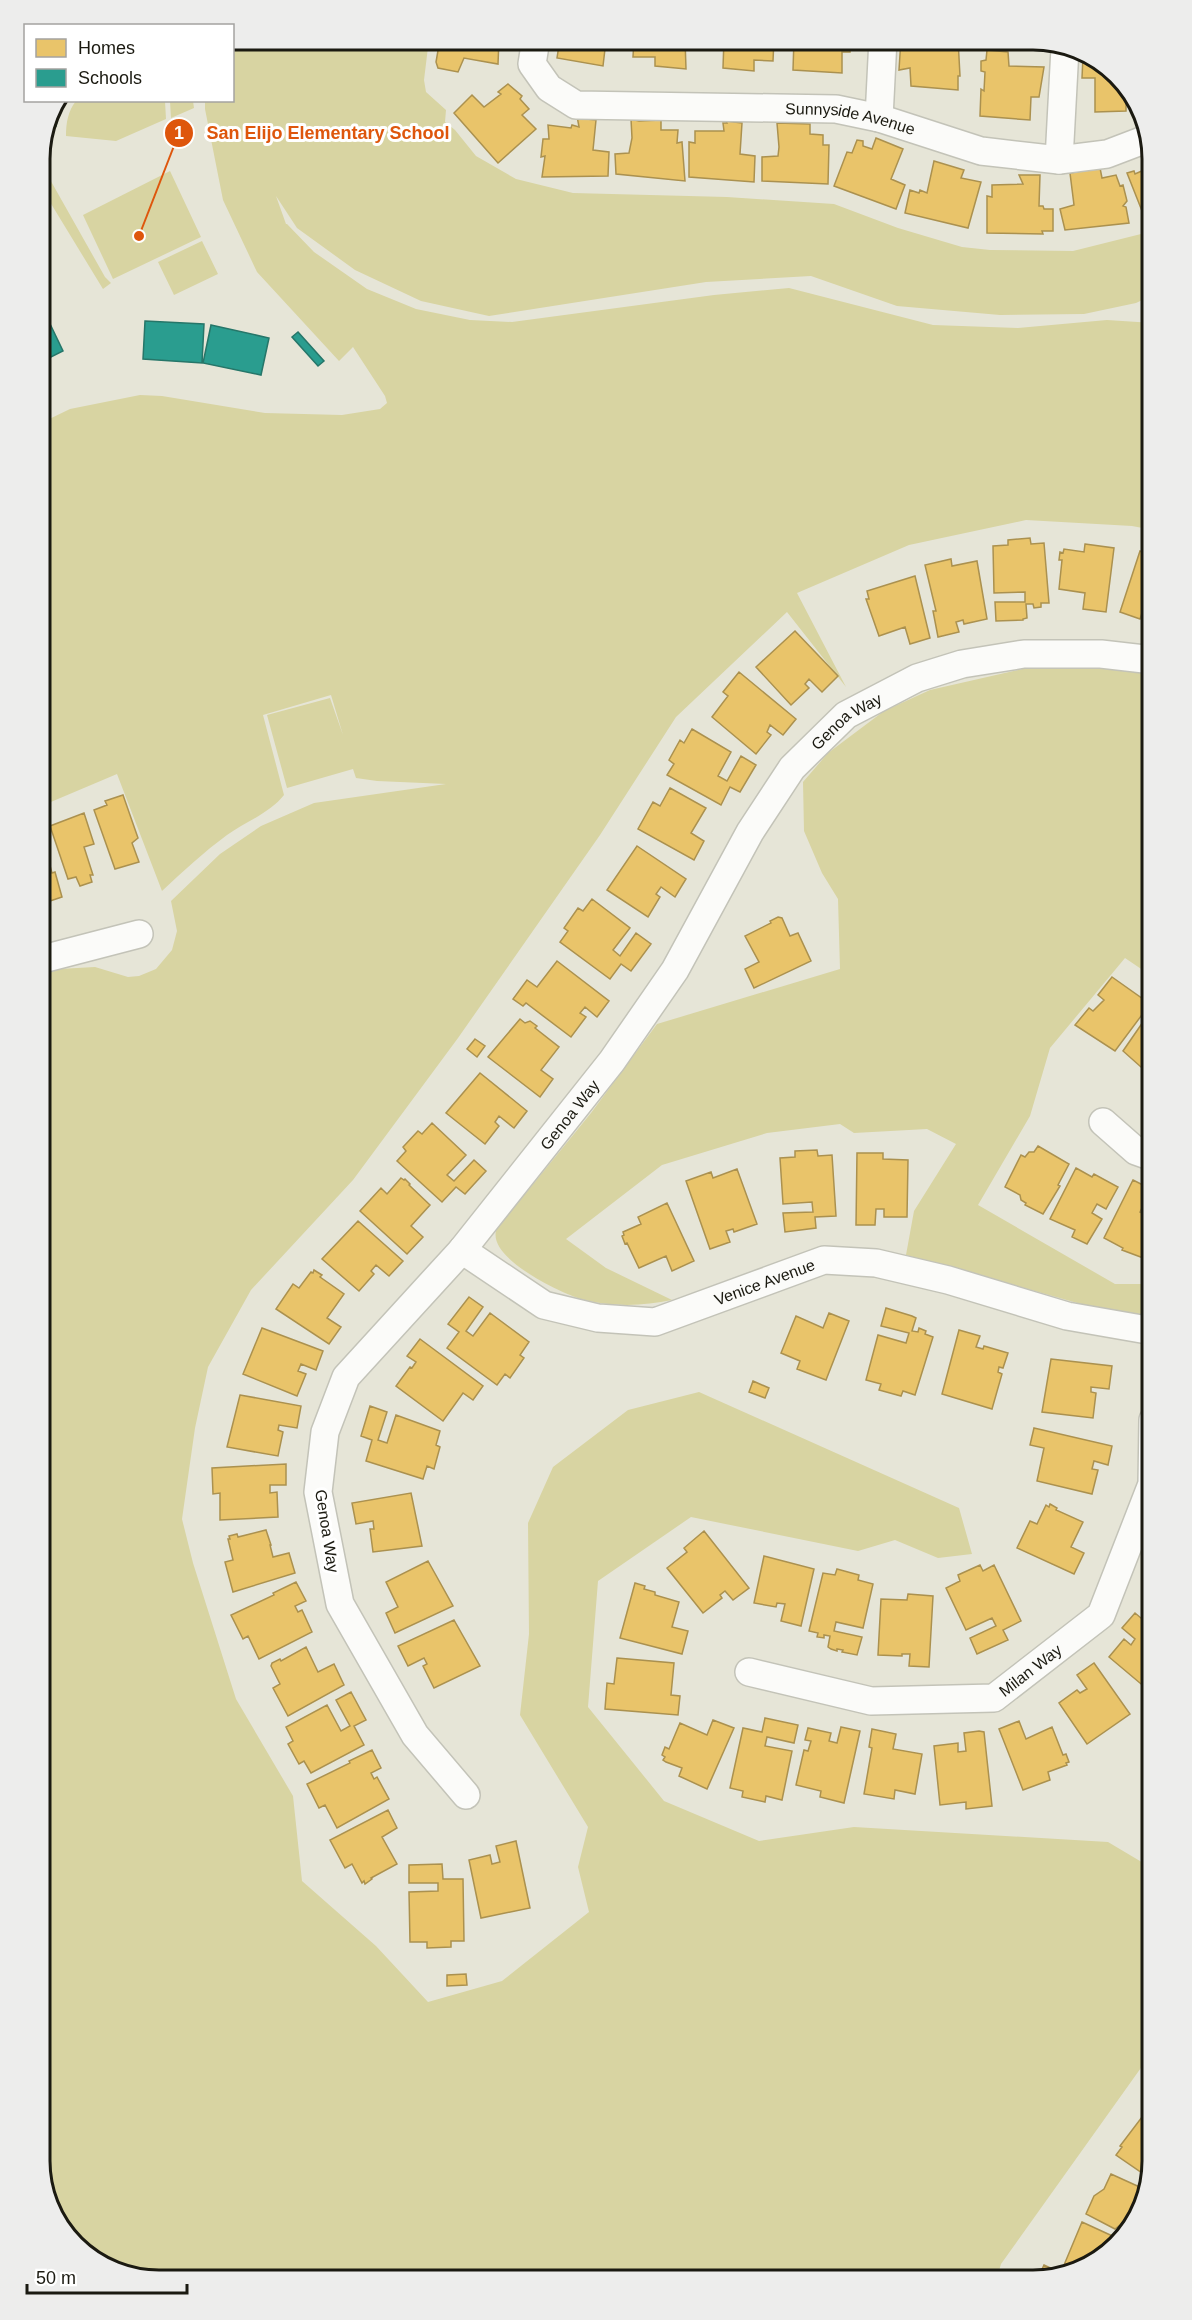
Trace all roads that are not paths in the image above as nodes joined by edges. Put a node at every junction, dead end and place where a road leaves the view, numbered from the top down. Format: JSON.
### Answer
{"nodes":[{"id":1,"x":534,"y":50,"type":"edge"},
{"id":2,"x":882,"y":50,"type":"edge"},
{"id":3,"x":1065,"y":54,"type":"edge"},
{"id":4,"x":879,"y":118,"type":"junction"},
{"id":5,"x":1141,"y":141,"type":"edge"},
{"id":6,"x":1059,"y":160,"type":"junction"},
{"id":7,"x":1142,"y":659,"type":"edge"},
{"id":8,"x":139,"y":934,"type":"dead end"},
{"id":9,"x":50,"y":957,"type":"edge"},
{"id":10,"x":1103,"y":1122,"type":"dead end"},
{"id":11,"x":1142,"y":1153,"type":"edge"},
{"id":12,"x":462,"y":1250,"type":"junction"},
{"id":13,"x":1142,"y":1329,"type":"edge"},
{"id":14,"x":1142,"y":1510,"type":"edge"},
{"id":15,"x":749,"y":1672,"type":"dead end"},
{"id":16,"x":466,"y":1795,"type":"dead end"}],
"edges":[{"from":1,"to":4,"type":"street","name":"Sunnyside Avenue"},
{"from":2,"to":4,"type":"street"},
{"from":3,"to":6,"type":"street"},
{"from":4,"to":6,"type":"street","name":"Sunnyside Avenue"},
{"from":5,"to":6,"type":"street","name":"Sunnyside Avenue"},
{"from":7,"to":12,"type":"street","name":"Genoa Way"},
{"from":8,"to":9,"type":"street"},
{"from":10,"to":11,"type":"street"},
{"from":12,"to":13,"type":"street","name":"Venice Avenue"},
{"from":12,"to":16,"type":"street","name":"Genoa Way"},
{"from":14,"to":15,"type":"street","name":"Milan Way"}]}
